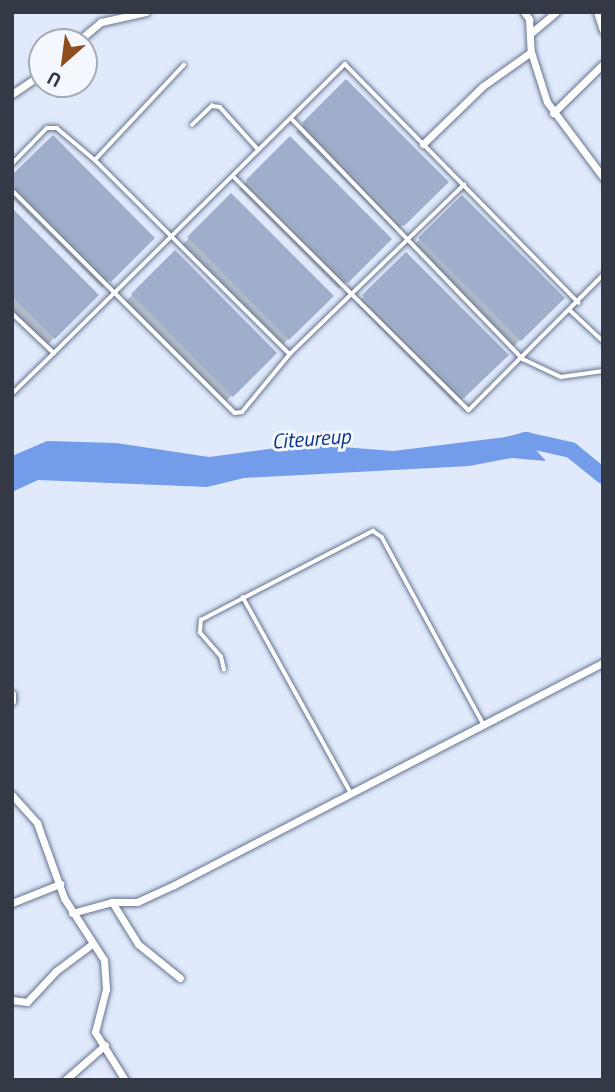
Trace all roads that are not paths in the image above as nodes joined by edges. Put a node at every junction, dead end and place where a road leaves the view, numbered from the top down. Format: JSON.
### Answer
{"nodes":[{"id":1,"x":146,"y":12,"type":"edge"},
{"id":2,"x":524,"y":12,"type":"edge"},
{"id":3,"x":556,"y":12,"type":"edge"},
{"id":4,"x":597,"y":12,"type":"edge"},
{"id":5,"x":119,"y":14,"type":"edge"},
{"id":6,"x":94,"y":28,"type":"edge"},
{"id":7,"x":603,"y":31,"type":"edge"},
{"id":8,"x":531,"y":33,"type":"junction"},
{"id":9,"x":531,"y":52,"type":"junction"},
{"id":10,"x":603,"y":64,"type":"edge"},
{"id":11,"x":184,"y":65,"type":"dead end"},
{"id":12,"x":28,"y":83,"type":"edge"},
{"id":13,"x":12,"y":94,"type":"edge"},
{"id":14,"x":553,"y":113,"type":"junction"},
{"id":15,"x":291,"y":118,"type":"junction"},
{"id":16,"x":192,"y":125,"type":"dead end"},
{"id":17,"x":423,"y":144,"type":"junction"},
{"id":18,"x":258,"y":149,"type":"junction"},
{"id":19,"x":95,"y":160,"type":"junction"},
{"id":20,"x":12,"y":164,"type":"edge"},
{"id":21,"x":233,"y":176,"type":"junction"},
{"id":22,"x":603,"y":177,"type":"edge"},
{"id":23,"x":464,"y":186,"type":"junction"},
{"id":24,"x":12,"y":190,"type":"edge"},
{"id":25,"x":173,"y":235,"type":"junction"},
{"id":26,"x":408,"y":237,"type":"junction"},
{"id":27,"x":603,"y":275,"type":"edge"},
{"id":28,"x":114,"y":293,"type":"junction"},
{"id":29,"x":351,"y":295,"type":"junction"},
{"id":30,"x":579,"y":303,"type":"junction"},
{"id":31,"x":571,"y":311,"type":"junction"},
{"id":32,"x":12,"y":313,"type":"edge"},
{"id":33,"x":603,"y":341,"type":"edge"},
{"id":34,"x":54,"y":353,"type":"junction"},
{"id":35,"x":290,"y":354,"type":"junction"},
{"id":36,"x":523,"y":359,"type":"junction"},
{"id":37,"x":603,"y":371,"type":"edge"},
{"id":38,"x":12,"y":394,"type":"edge"},
{"id":39,"x":243,"y":597,"type":"junction"},
{"id":40,"x":603,"y":663,"type":"edge"},
{"id":41,"x":224,"y":670,"type":"dead end"},
{"id":42,"x":12,"y":694,"type":"edge"},
{"id":43,"x":12,"y":701,"type":"edge"},
{"id":44,"x":484,"y":724,"type":"junction"},
{"id":45,"x":12,"y":795,"type":"edge"},
{"id":46,"x":352,"y":795,"type":"junction"},
{"id":47,"x":60,"y":884,"type":"junction"},
{"id":48,"x":112,"y":902,"type":"junction"},
{"id":49,"x":12,"y":903,"type":"edge"},
{"id":50,"x":72,"y":913,"type":"junction"},
{"id":51,"x":92,"y":944,"type":"junction"},
{"id":52,"x":180,"y":978,"type":"dead end"},
{"id":53,"x":12,"y":1000,"type":"edge"},
{"id":54,"x":105,"y":1045,"type":"junction"},
{"id":55,"x":65,"y":1080,"type":"edge"},
{"id":56,"x":125,"y":1080,"type":"edge"}],
"edges":[{"from":1,"to":5,"type":"street"},
{"from":2,"to":8,"type":"street"},
{"from":3,"to":8,"type":"street"},
{"from":4,"to":7,"type":"street"},
{"from":5,"to":6,"type":"street"},
{"from":8,"to":9,"type":"street"},
{"from":9,"to":14,"type":"street"},
{"from":9,"to":17,"type":"street"},
{"from":10,"to":14,"type":"street"},
{"from":11,"to":19,"type":"lane"},
{"from":12,"to":13,"type":"street"},
{"from":14,"to":22,"type":"street"},
{"from":15,"to":17,"type":"lane"},
{"from":15,"to":18,"type":"lane"},
{"from":15,"to":26,"type":"lane"},
{"from":16,"to":18,"type":"lane"},
{"from":17,"to":23,"type":"lane"},
{"from":18,"to":21,"type":"lane"},
{"from":19,"to":20,"type":"lane"},
{"from":19,"to":25,"type":"lane"},
{"from":21,"to":25,"type":"lane"},
{"from":21,"to":29,"type":"lane"},
{"from":23,"to":26,"type":"lane"},
{"from":23,"to":30,"type":"lane"},
{"from":24,"to":28,"type":"lane"},
{"from":25,"to":28,"type":"lane"},
{"from":25,"to":35,"type":"lane"},
{"from":26,"to":29,"type":"lane"},
{"from":26,"to":36,"type":"lane"},
{"from":27,"to":30,"type":"lane"},
{"from":28,"to":34,"type":"lane"},
{"from":28,"to":35,"type":"lane"},
{"from":29,"to":35,"type":"lane"},
{"from":29,"to":36,"type":"lane"},
{"from":30,"to":31,"type":"lane"},
{"from":31,"to":33,"type":"lane"},
{"from":31,"to":36,"type":"lane"},
{"from":32,"to":34,"type":"lane"},
{"from":34,"to":38,"type":"lane"},
{"from":36,"to":37,"type":"lane"},
{"from":39,"to":41,"type":"lane"},
{"from":39,"to":44,"type":"lane"},
{"from":39,"to":46,"type":"lane"},
{"from":40,"to":44,"type":"street"},
{"from":42,"to":43,"type":"street"},
{"from":44,"to":46,"type":"street"},
{"from":45,"to":47,"type":"street"},
{"from":46,"to":48,"type":"street"},
{"from":47,"to":49,"type":"street"},
{"from":47,"to":50,"type":"street"},
{"from":48,"to":50,"type":"street"},
{"from":48,"to":52,"type":"street"},
{"from":50,"to":51,"type":"street"},
{"from":51,"to":53,"type":"street"},
{"from":51,"to":54,"type":"street"},
{"from":54,"to":55,"type":"street"},
{"from":54,"to":56,"type":"street"}]}
